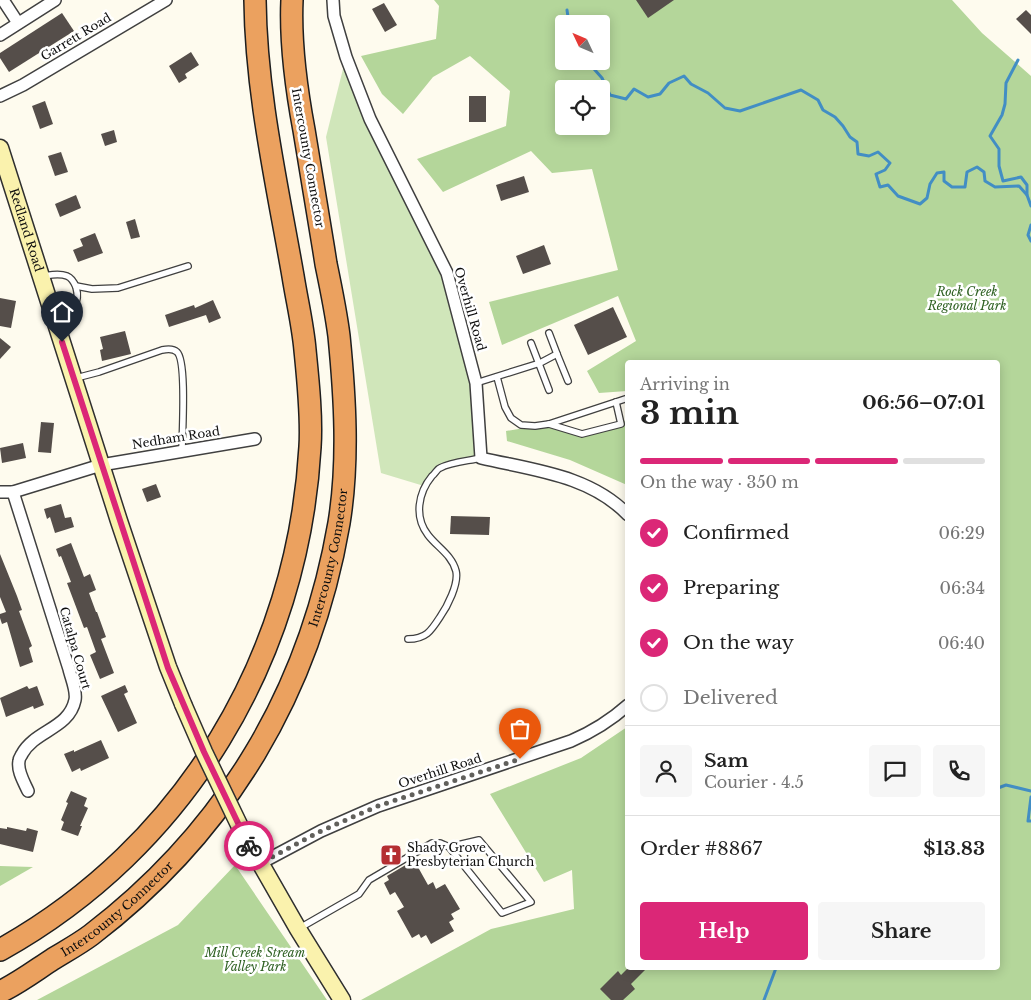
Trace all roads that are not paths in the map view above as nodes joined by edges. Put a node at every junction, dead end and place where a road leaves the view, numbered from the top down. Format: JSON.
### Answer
{"nodes":[{"id":1,"x":3,"y":0,"type":"edge"},
{"id":2,"x":55,"y":0,"type":"edge"},
{"id":3,"x":166,"y":0,"type":"edge"},
{"id":4,"x":255,"y":0,"type":"edge"},
{"id":5,"x":292,"y":0,"type":"edge"},
{"id":6,"x":333,"y":0,"type":"edge"},
{"id":7,"x":18,"y":24,"type":"junction"},
{"id":8,"x":0,"y":34,"type":"edge"},
{"id":9,"x":0,"y":96,"type":"edge"},
{"id":10,"x":0,"y":148,"type":"edge"},
{"id":11,"x":188,"y":266,"type":"dead end"},
{"id":12,"x":41,"y":276,"type":"junction"},
{"id":13,"x":76,"y":286,"type":"junction"},
{"id":14,"x":56,"y":325,"type":"junction"},
{"id":15,"x":549,"y":333,"type":"dead end"},
{"id":16,"x":531,"y":343,"type":"dead end"},
{"id":17,"x":557,"y":354,"type":"junction"},
{"id":18,"x":540,"y":363,"type":"junction"},
{"id":19,"x":497,"y":377,"type":"junction"},
{"id":20,"x":74,"y":378,"type":"junction"},
{"id":21,"x":568,"y":381,"type":"dead end"},
{"id":22,"x":476,"y":383,"type":"junction"},
{"id":23,"x":549,"y":390,"type":"dead end"},
{"id":24,"x":625,"y":399,"type":"edge"},
{"id":25,"x":616,"y":402,"type":"junction"},
{"id":26,"x":549,"y":424,"type":"junction"},
{"id":27,"x":255,"y":439,"type":"dead end"},
{"id":28,"x":182,"y":451,"type":"junction"},
{"id":29,"x":481,"y":458,"type":"junction"},
{"id":30,"x":101,"y":465,"type":"junction"},
{"id":31,"x":0,"y":492,"type":"edge"},
{"id":32,"x":13,"y":492,"type":"junction"},
{"id":33,"x":625,"y":513,"type":"edge"},
{"id":34,"x":408,"y":639,"type":"dead end"},
{"id":35,"x":625,"y":708,"type":"edge"},
{"id":36,"x":28,"y":791,"type":"dead end"},
{"id":37,"x":449,"y":847,"type":"junction"},
{"id":38,"x":259,"y":864,"type":"junction"},
{"id":39,"x":298,"y":930,"type":"junction"},
{"id":40,"x":0,"y":950,"type":"edge"},
{"id":41,"x":0,"y":992,"type":"edge"},
{"id":42,"x":342,"y":1000,"type":"edge"}],
"edges":[{"from":1,"to":7,"type":"street"},
{"from":2,"to":7,"type":"street"},
{"from":3,"to":9,"type":"street","name":"Garrett Road"},
{"from":4,"to":40,"type":"highway"},
{"from":5,"to":41,"type":"highway","name":"Intercounty Connector"},
{"from":6,"to":22,"type":"street","name":"Overhill Road"},
{"from":7,"to":8,"type":"street"},
{"from":10,"to":12,"type":"main road","name":"Redland Road"},
{"from":11,"to":13,"type":"lane"},
{"from":12,"to":13,"type":"lane"},
{"from":12,"to":14,"type":"main road","name":"Redland Road"},
{"from":13,"to":14,"type":"lane"},
{"from":14,"to":20,"type":"main road","name":"Redland Road"},
{"from":15,"to":17,"type":"lane"},
{"from":16,"to":18,"type":"lane"},
{"from":17,"to":18,"type":"lane"},
{"from":17,"to":21,"type":"lane"},
{"from":18,"to":19,"type":"lane"},
{"from":18,"to":23,"type":"lane"},
{"from":19,"to":22,"type":"lane"},
{"from":19,"to":26,"type":"lane"},
{"from":20,"to":28,"type":"lane"},
{"from":20,"to":30,"type":"main road","name":"Redland Road"},
{"from":22,"to":29,"type":"street","name":"Overhill Road"},
{"from":24,"to":25,"type":"lane"},
{"from":25,"to":26,"type":"lane"},
{"from":25,"to":26,"type":"lane"},
{"from":27,"to":28,"type":"street","name":"Nedham Road"},
{"from":28,"to":30,"type":"street","name":"Nedham Road"},
{"from":29,"to":33,"type":"street"},
{"from":29,"to":34,"type":"lane"},
{"from":30,"to":32,"type":"street","name":"Nedham Road"},
{"from":30,"to":38,"type":"main road","name":"Redland Road","bridge":true},
{"from":31,"to":32,"type":"street","name":"Nedham Road"},
{"from":32,"to":36,"type":"street","name":"Catalpa Court"},
{"from":35,"to":38,"type":"street","name":"Overhill Road"},
{"from":37,"to":37,"type":"lane"},
{"from":37,"to":39,"type":"lane"},
{"from":38,"to":39,"type":"main road","name":"Redland Road"},
{"from":39,"to":42,"type":"main road","name":"Redland Road"}]}
